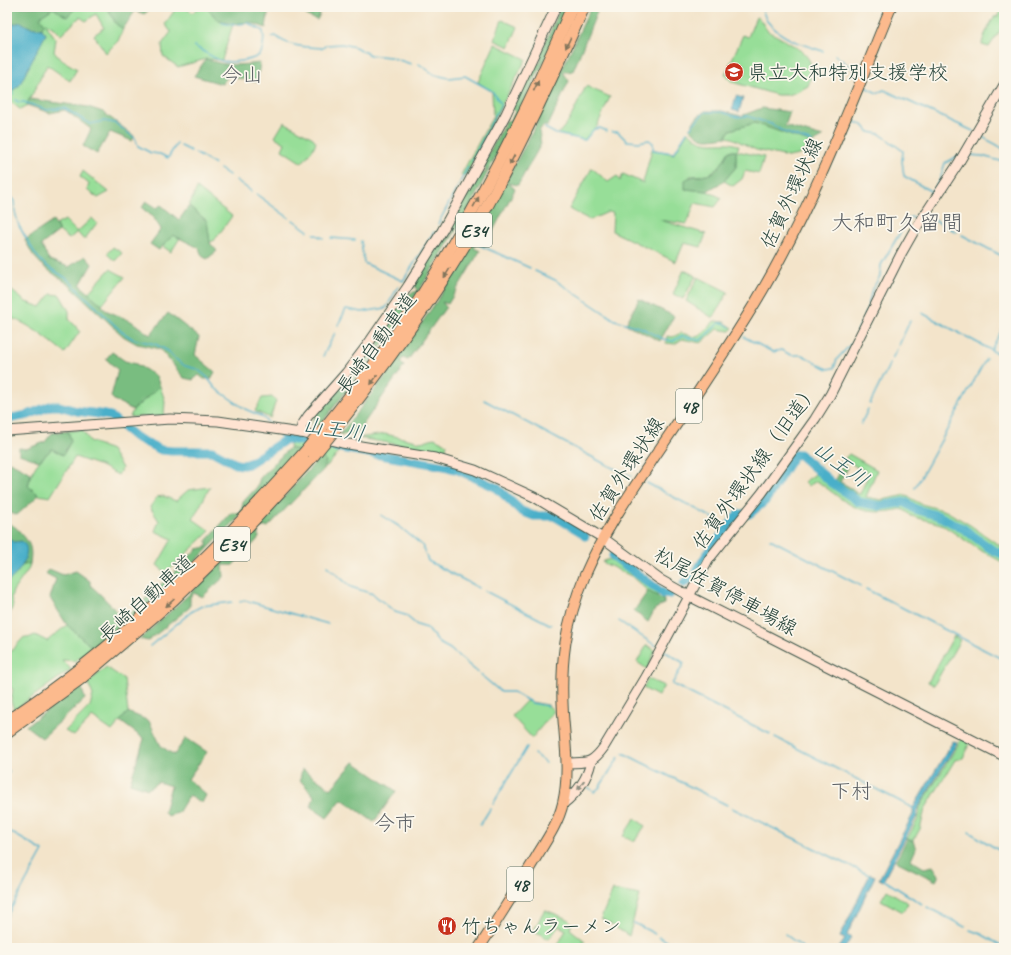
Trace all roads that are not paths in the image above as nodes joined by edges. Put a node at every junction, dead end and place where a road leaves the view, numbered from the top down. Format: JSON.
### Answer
{"nodes":[{"id":1,"x":556,"y":7,"type":"edge"},
{"id":2,"x":572,"y":7,"type":"edge"},
{"id":3,"x":584,"y":7,"type":"edge"},
{"id":4,"x":891,"y":7,"type":"edge"},
{"id":5,"x":1004,"y":84,"type":"edge"},
{"id":6,"x":7,"y":432,"type":"edge"},
{"id":7,"x":327,"y":432,"type":"junction"},
{"id":8,"x":301,"y":433,"type":"junction"},
{"id":9,"x":603,"y":538,"type":"junction"},
{"id":10,"x":689,"y":596,"type":"junction"},
{"id":11,"x":22,"y":716,"type":"junction"},
{"id":12,"x":7,"y":721,"type":"edge"},
{"id":13,"x":7,"y":732,"type":"edge"},
{"id":14,"x":1004,"y":756,"type":"edge"},
{"id":15,"x":591,"y":762,"type":"junction"},
{"id":16,"x":566,"y":763,"type":"junction"},
{"id":17,"x":563,"y":804,"type":"junction"},
{"id":18,"x":479,"y":948,"type":"edge"}],
"edges":[{"from":1,"to":8,"type":"street"},
{"from":7,"to":2,"type":"highway","name":"長崎自動車道","number":"E34","one_way":true},
{"from":3,"to":7,"type":"highway","name":"長崎自動車道","number":"E34","one_way":true},
{"from":4,"to":9,"type":"main road","name":"佐賀外環状線","number":"48"},
{"from":5,"to":10,"type":"street","name":"佐賀外環状線（旧道）"},
{"from":6,"to":8,"type":"street","name":"松尾佐賀停車場線"},
{"from":7,"to":11,"type":"highway","name":"長崎自動車道","number":"E34","bridge":true},
{"from":8,"to":9,"type":"street","name":"松尾佐賀停車場線"},
{"from":9,"to":10,"type":"street","name":"松尾佐賀停車場線"},
{"from":9,"to":16,"type":"main road","name":"佐賀外環状線","number":"48"},
{"from":10,"to":14,"type":"street","name":"松尾佐賀停車場線"},
{"from":10,"to":15,"type":"street","name":"佐賀外環状線（旧道）"},
{"from":11,"to":12,"type":"highway","name":"長崎自動車道","number":"E34"},
{"from":11,"to":13,"type":"highway","name":"長崎自動車道","number":"E34"},
{"from":15,"to":16,"type":"street"},
{"from":15,"to":17,"type":"street","one_way":true},
{"from":16,"to":17,"type":"main road","name":"佐賀外環状線","number":"48"},
{"from":17,"to":18,"type":"main road","name":"佐賀外環状線","number":"48"}]}
